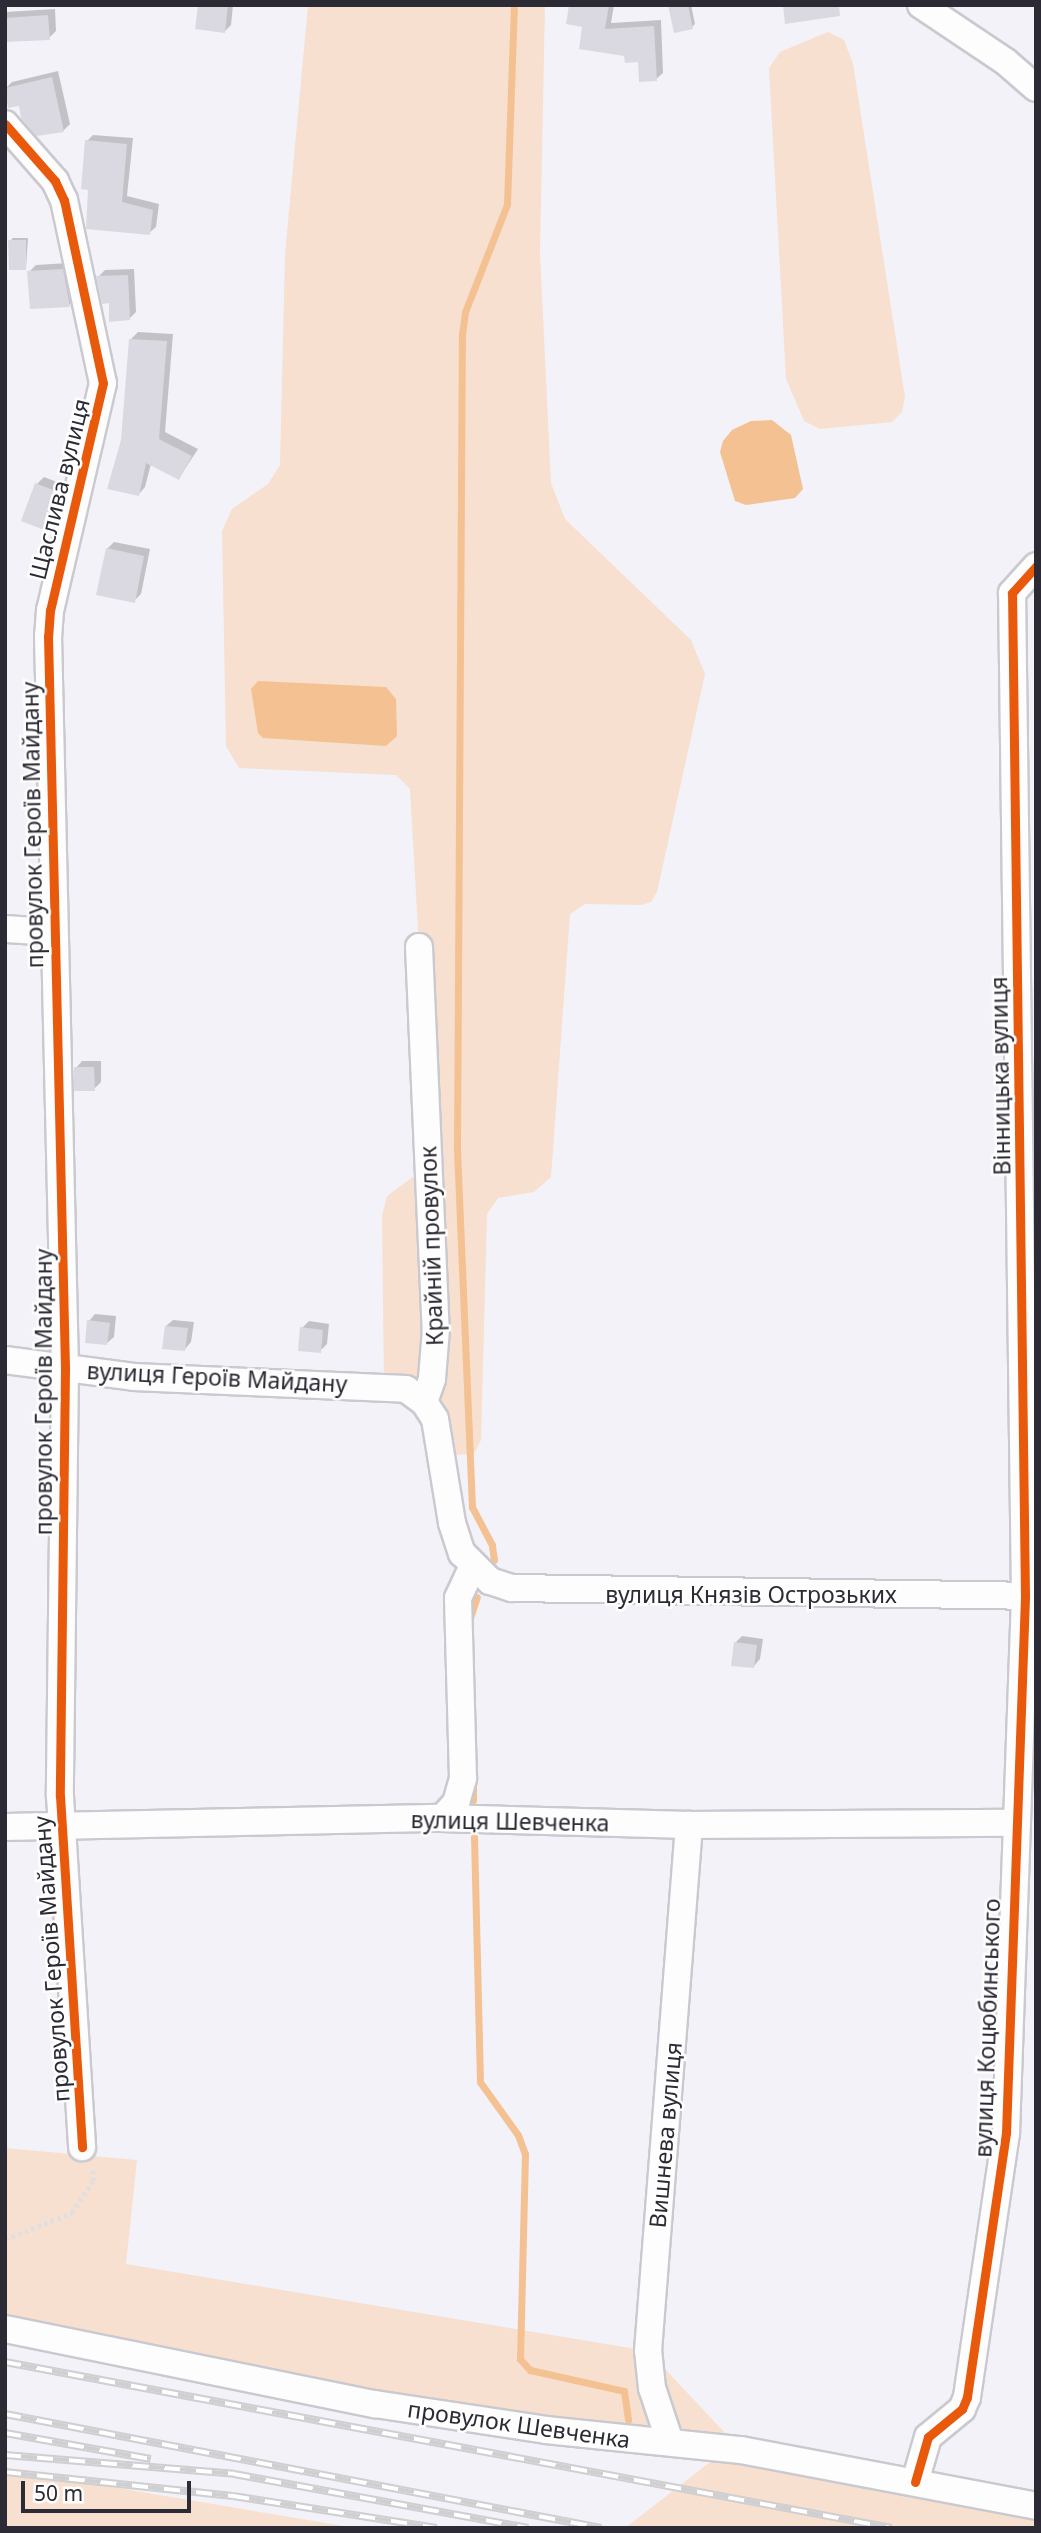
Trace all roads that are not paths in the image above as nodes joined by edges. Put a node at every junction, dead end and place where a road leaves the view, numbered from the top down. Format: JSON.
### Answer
{"nodes":[{"id":1,"x":921,"y":5,"type":"edge"},
{"id":2,"x":1036,"y":88,"type":"edge"},
{"id":3,"x":5,"y":124,"type":"edge"},
{"id":4,"x":1036,"y":566,"type":"edge"},
{"id":5,"x":48,"y":636,"type":"joint"},
{"id":6,"x":5,"y":929,"type":"edge"},
{"id":7,"x":52,"y":932,"type":"junction"},
{"id":8,"x":419,"y":947,"type":"dead end"},
{"id":9,"x":5,"y":1360,"type":"edge"},
{"id":10,"x":65,"y":1369,"type":"junction"},
{"id":11,"x":424,"y":1402,"type":"junction"},
{"id":12,"x":472,"y":1568,"type":"junction"},
{"id":13,"x":1030,"y":1596,"type":"edge"},
{"id":14,"x":442,"y":1818,"type":"junction"},
{"id":15,"x":1014,"y":1823,"type":"junction"},
{"id":16,"x":689,"y":1825,"type":"junction"},
{"id":17,"x":5,"y":1827,"type":"edge"},
{"id":18,"x":64,"y":1827,"type":"junction"},
{"id":19,"x":82,"y":2147,"type":"road end"},
{"id":20,"x":5,"y":2329,"type":"edge"},
{"id":21,"x":670,"y":2442,"type":"junction"},
{"id":22,"x":915,"y":2482,"type":"junction"},
{"id":23,"x":1036,"y":2506,"type":"edge"}],
"edges":[{"from":1,"to":2,"type":"street"},
{"from":3,"to":5,"type":"street","name":"Щаслива вулиця"},
{"from":4,"to":13,"type":"street","name":"Вінницька вулиця"},
{"from":5,"to":7,"type":"street","name":"провулок Героїв Майдану"},
{"from":6,"to":7,"type":"street"},
{"from":7,"to":10,"type":"street","name":"провулок Героїв Майдану"},
{"from":8,"to":11,"type":"street","name":"Крайній провулок"},
{"from":9,"to":10,"type":"street","name":"вулиця Героїв Майдану"},
{"from":10,"to":11,"type":"street","name":"вулиця Героїв Майдану"},
{"from":10,"to":18,"type":"street","name":"провулок Героїв Майдану"},
{"from":11,"to":12,"type":"street"},
{"from":12,"to":13,"type":"street","name":"вулиця Князів Острозьких"},
{"from":12,"to":14,"type":"street"},
{"from":13,"to":15,"type":"street","name":"вулиця Коцюбинського"},
{"from":14,"to":16,"type":"street","name":"вулиця Шевченка"},
{"from":14,"to":18,"type":"street","name":"вулиця Шевченка"},
{"from":15,"to":16,"type":"street","name":"вулиця Шевченка"},
{"from":15,"to":22,"type":"street","name":"вулиця Коцюбинського"},
{"from":16,"to":21,"type":"street","name":"Вишнева вулиця"},
{"from":17,"to":18,"type":"street","name":"вулиця Шевченка"},
{"from":18,"to":19,"type":"street","name":"провулок Героїв Майдану"},
{"from":20,"to":21,"type":"street","name":"провулок Шевченка"},
{"from":21,"to":22,"type":"street","name":"провулок Шевченка"},
{"from":22,"to":23,"type":"street","name":"провулок Шевченка"}]}
